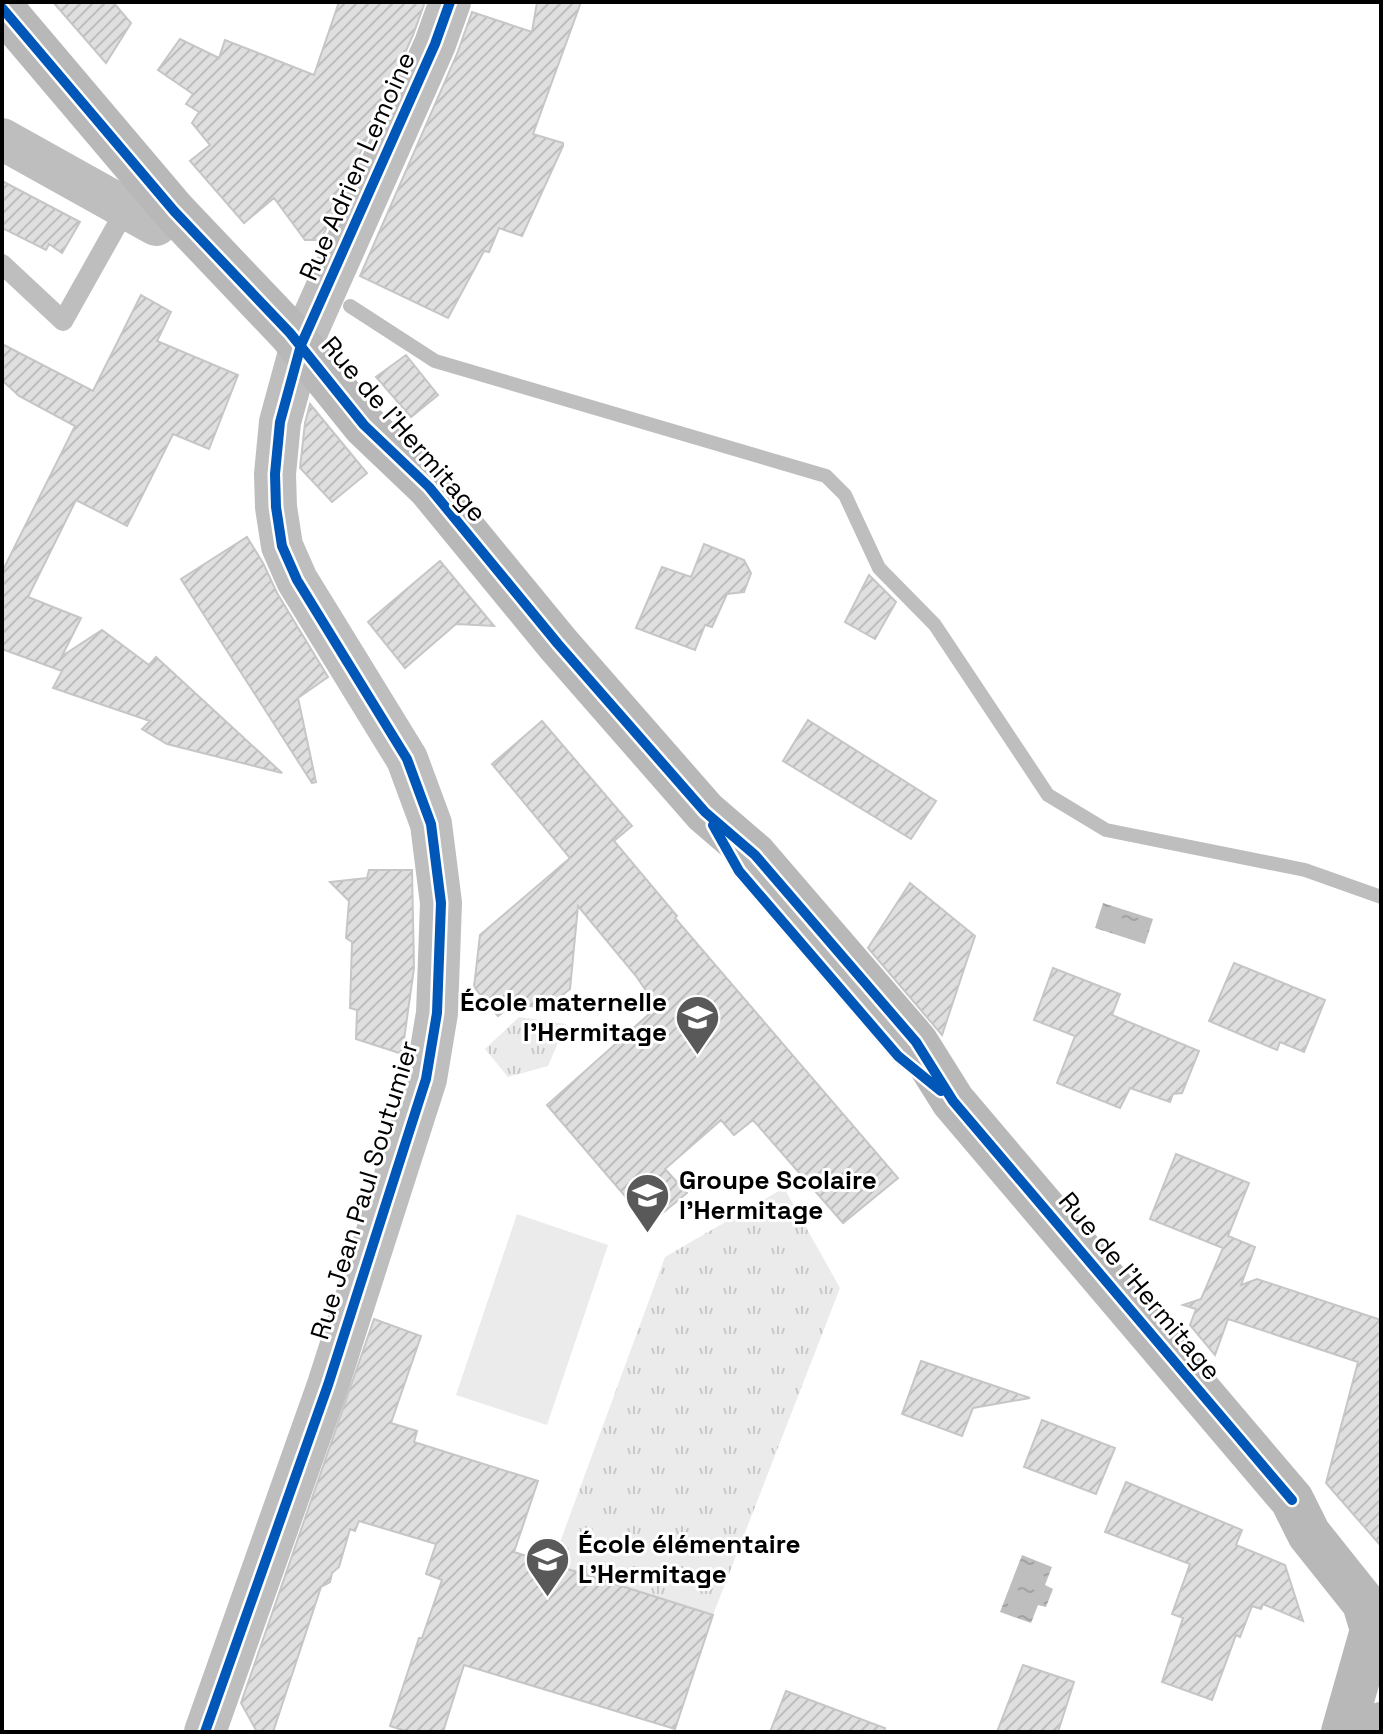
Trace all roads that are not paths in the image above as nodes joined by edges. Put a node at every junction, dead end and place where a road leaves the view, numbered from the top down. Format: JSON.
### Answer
{"nodes":[{"id":1,"x":450,"y":2,"type":"edge"},
{"id":2,"x":2,"y":8,"type":"edge"},
{"id":3,"x":2,"y":139,"type":"edge"},
{"id":4,"x":126,"y":209,"type":"junction"},
{"id":5,"x":174,"y":211,"type":"junction"},
{"id":6,"x":2,"y":264,"type":"edge"},
{"id":7,"x":301,"y":345,"type":"junction"},
{"id":8,"x":1376,"y":1610,"type":"edge"},
{"id":9,"x":1381,"y":1724,"type":"edge"},
{"id":10,"x":205,"y":1732,"type":"edge"},
{"id":11,"x":1343,"y":1732,"type":"edge"},
{"id":12,"x":1377,"y":1732,"type":"edge"}],
"edges":[{"from":1,"to":7,"type":"street","name":"Rue Adrien Lemoine"},
{"from":2,"to":5,"type":"main road","name":"Rue de l'Hermitage"},
{"from":3,"to":4,"type":"street"},
{"from":4,"to":5,"type":"street"},
{"from":4,"to":6,"type":"lane"},
{"from":5,"to":7,"type":"main road","name":"Rue de l'Hermitage"},
{"from":7,"to":8,"type":"main road","name":"Rue de l'Hermitage"},
{"from":7,"to":10,"type":"street","name":"Rue Jean Paul Soutumier"},
{"from":8,"to":11,"type":"main road"},
{"from":9,"to":12,"type":"main road"}]}
